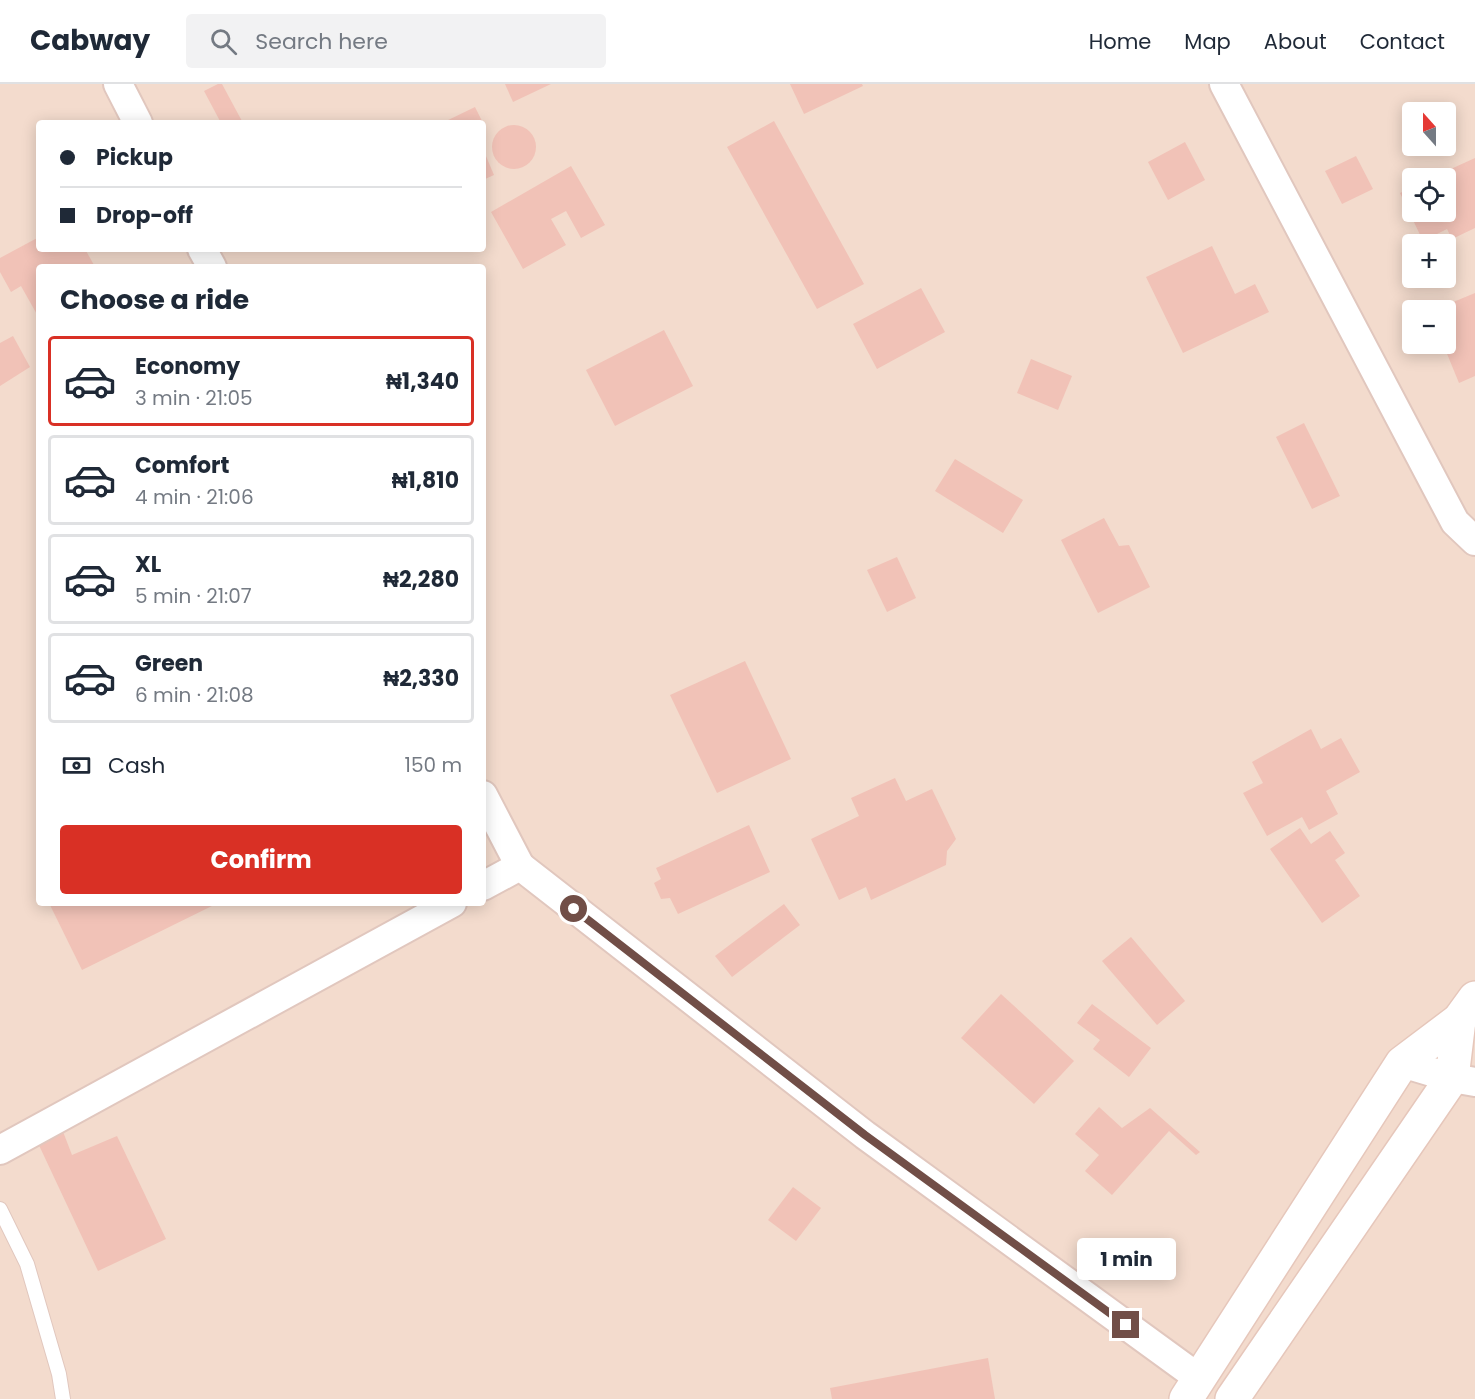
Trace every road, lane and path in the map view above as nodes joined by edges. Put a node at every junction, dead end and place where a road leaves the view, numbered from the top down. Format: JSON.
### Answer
{"nodes":[{"id":1,"x":118,"y":84,"type":"edge"},
{"id":2,"x":1224,"y":84,"type":"edge"},
{"id":3,"x":136,"y":120,"type":"edge"},
{"id":4,"x":1475,"y":541,"type":"edge"},
{"id":5,"x":486,"y":801,"type":"edge"},
{"id":6,"x":519,"y":866,"type":"junction"},
{"id":7,"x":486,"y":884,"type":"edge"},
{"id":8,"x":447,"y":906,"type":"edge"},
{"id":9,"x":1467,"y":1009,"type":"edge"},
{"id":10,"x":1402,"y":1063,"type":"junction"},
{"id":11,"x":1463,"y":1080,"type":"edge"},
{"id":12,"x":0,"y":1150,"type":"edge"},
{"id":13,"x":0,"y":1209,"type":"edge"},
{"id":14,"x":1193,"y":1389,"type":"edge"},
{"id":15,"x":63,"y":1399,"type":"edge"},
{"id":16,"x":1232,"y":1399,"type":"edge"}],
"edges":[{"from":1,"to":3,"type":"street"},
{"from":2,"to":4,"type":"street"},
{"from":5,"to":6,"type":"street"},
{"from":6,"to":7,"type":"street"},
{"from":6,"to":14,"type":"street"},
{"from":8,"to":12,"type":"street"},
{"from":9,"to":10,"type":"main road"},
{"from":9,"to":11,"type":"main road"},
{"from":10,"to":11,"type":"street"},
{"from":10,"to":14,"type":"main road"},
{"from":11,"to":16,"type":"main road"},
{"from":13,"to":15,"type":"lane"}]}
